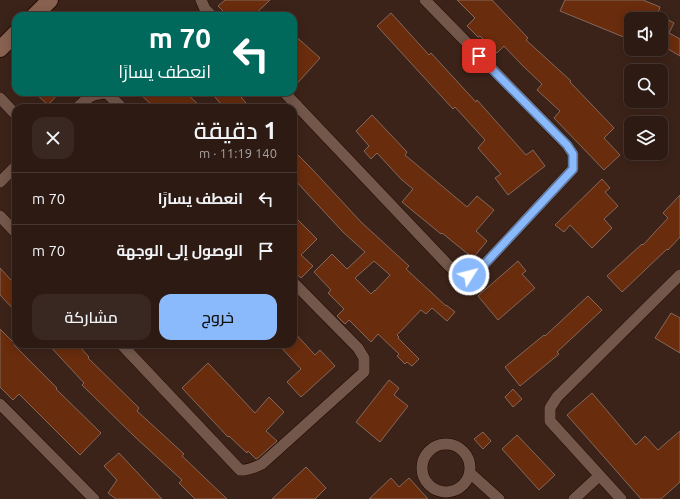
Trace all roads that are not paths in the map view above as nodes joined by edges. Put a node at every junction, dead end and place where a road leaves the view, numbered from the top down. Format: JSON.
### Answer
{"nodes":[{"id":1,"x":50,"y":0,"type":"edge"},
{"id":2,"x":201,"y":0,"type":"edge"},
{"id":3,"x":425,"y":0,"type":"edge"},
{"id":4,"x":38,"y":12,"type":"edge"},
{"id":5,"x":208,"y":12,"type":"edge"},
{"id":6,"x":12,"y":37,"type":"edge"},
{"id":7,"x":0,"y":49,"type":"edge"},
{"id":8,"x":92,"y":96,"type":"edge"},
{"id":9,"x":110,"y":96,"type":"edge"},
{"id":10,"x":288,"y":96,"type":"edge"},
{"id":11,"x":0,"y":98,"type":"edge"},
{"id":12,"x":81,"y":104,"type":"edge"},
{"id":13,"x":118,"y":104,"type":"edge"},
{"id":14,"x":295,"y":104,"type":"edge"},
{"id":15,"x":297,"y":106,"type":"edge"},
{"id":16,"x":12,"y":111,"type":"edge"},
{"id":17,"x":12,"y":170,"type":"edge"},
{"id":18,"x":0,"y":182,"type":"edge"},
{"id":19,"x":0,"y":216,"type":"edge"},
{"id":20,"x":12,"y":229,"type":"edge"},
{"id":21,"x":680,"y":275,"type":"edge"},
{"id":22,"x":297,"y":286,"type":"edge"},
{"id":23,"x":125,"y":348,"type":"edge"},
{"id":24,"x":0,"y":404,"type":"edge"},
{"id":25,"x":470,"y":473,"type":"junction"},
{"id":26,"x":599,"y":476,"type":"junction"},
{"id":27,"x":94,"y":499,"type":"edge"},
{"id":28,"x":500,"y":499,"type":"edge"},
{"id":29,"x":574,"y":499,"type":"edge"},
{"id":30,"x":621,"y":499,"type":"edge"}],
"edges":[{"from":1,"to":4,"type":"street"},
{"from":2,"to":5,"type":"street"},
{"from":3,"to":15,"type":"street"},
{"from":6,"to":7,"type":"street"},
{"from":8,"to":12,"type":"street"},
{"from":9,"to":13,"type":"street"},
{"from":10,"to":14,"type":"street"},
{"from":11,"to":16,"type":"street"},
{"from":17,"to":18,"type":"street"},
{"from":19,"to":20,"type":"street"},
{"from":21,"to":26,"type":"street"},
{"from":22,"to":23,"type":"street"},
{"from":24,"to":27,"type":"street"},
{"from":25,"to":25,"type":"street"},
{"from":25,"to":28,"type":"street"},
{"from":26,"to":29,"type":"street"},
{"from":26,"to":30,"type":"street"}]}
